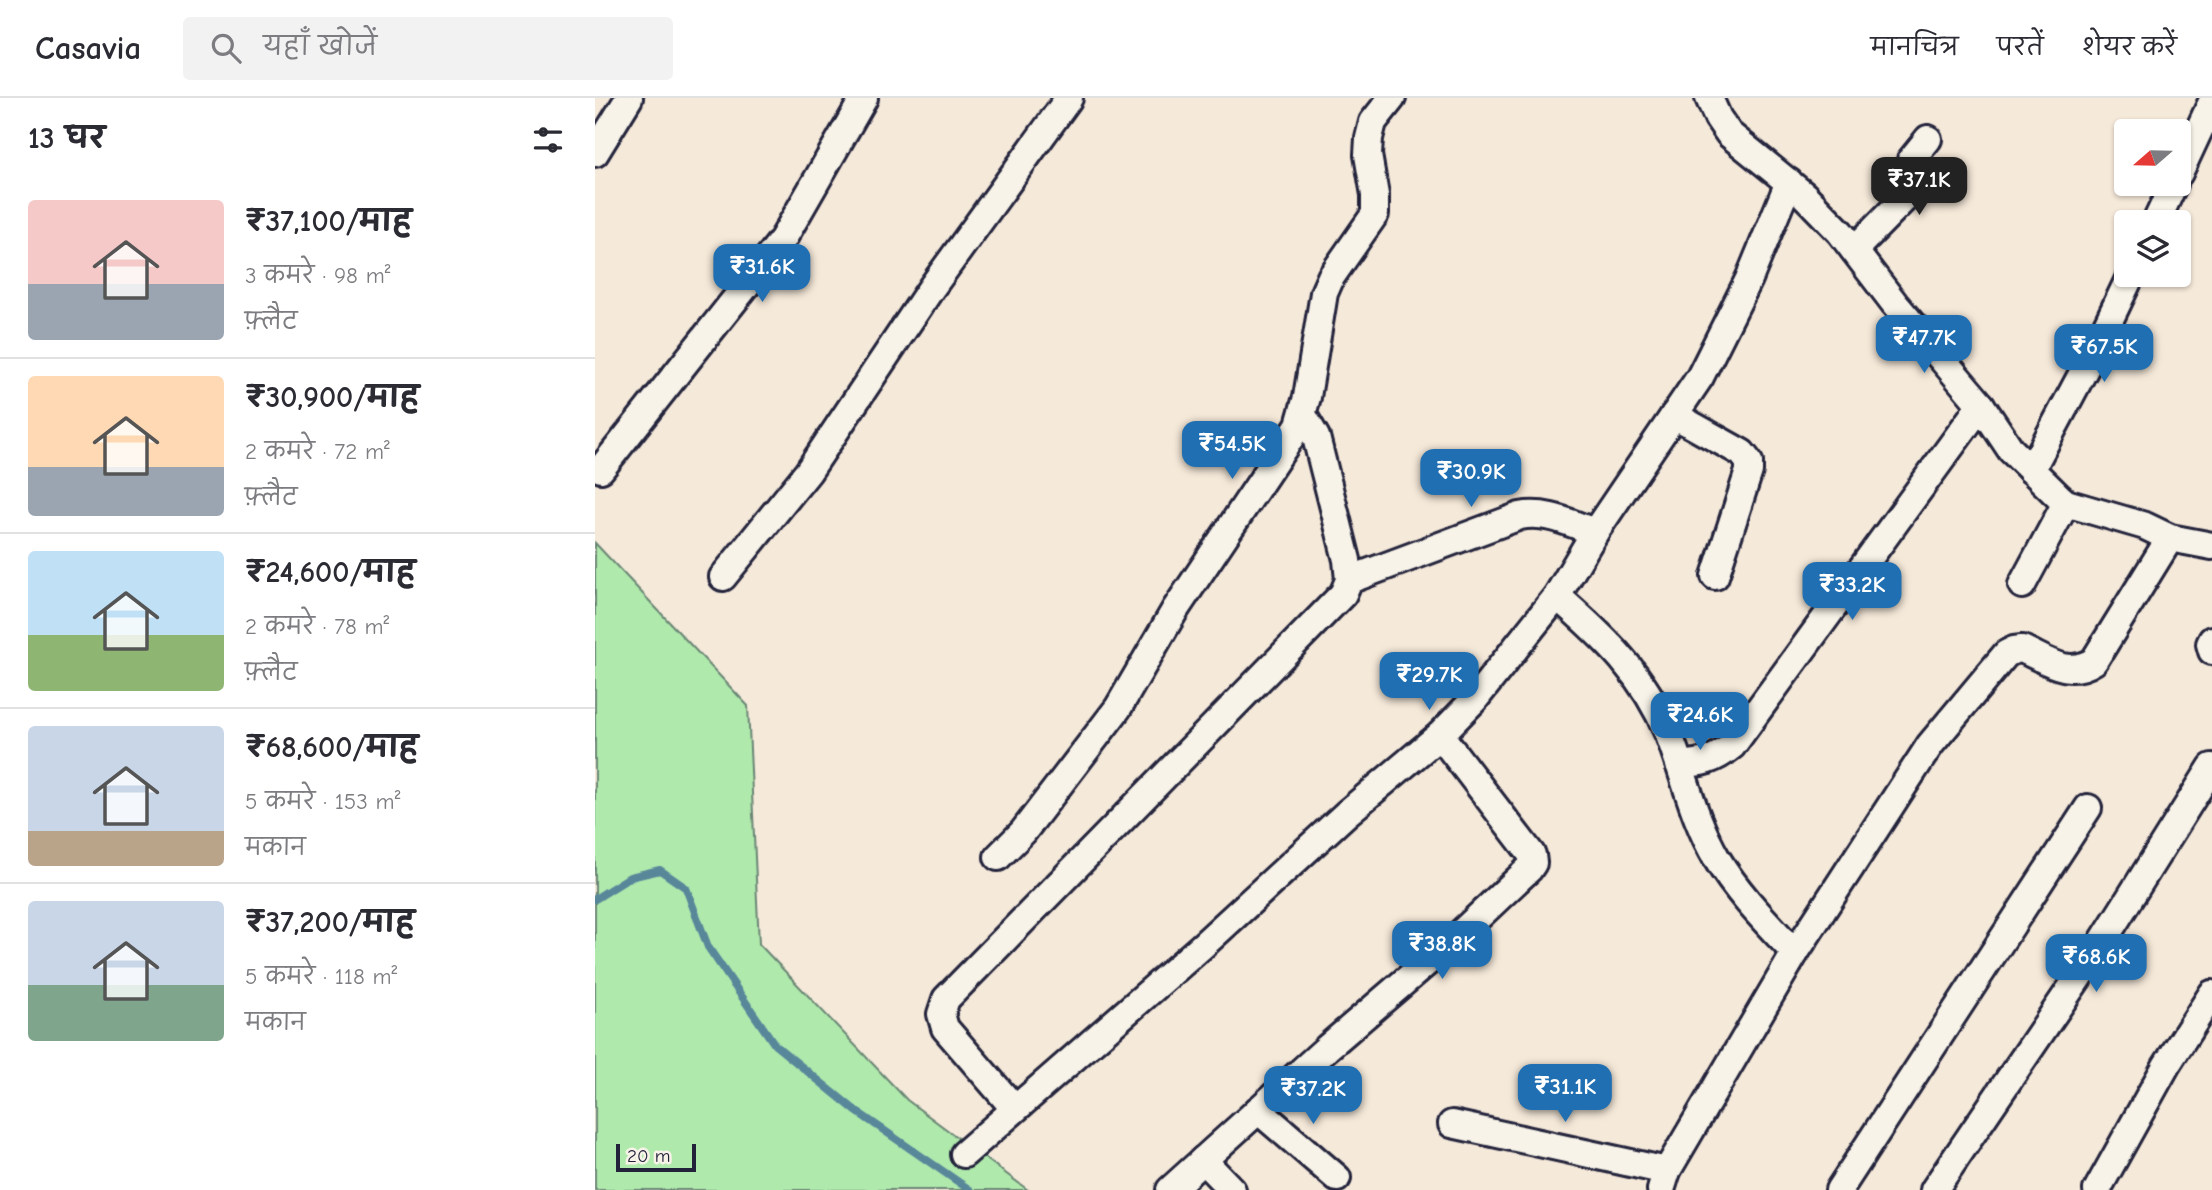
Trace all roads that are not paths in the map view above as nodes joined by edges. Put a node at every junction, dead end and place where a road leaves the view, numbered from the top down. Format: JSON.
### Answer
{"nodes":[{"id":1,"x":629,"y":98,"type":"edge"},
{"id":2,"x":864,"y":98,"type":"edge"},
{"id":3,"x":1069,"y":98,"type":"edge"},
{"id":4,"x":1392,"y":98,"type":"edge"},
{"id":5,"x":1709,"y":98,"type":"edge"},
{"id":6,"x":2212,"y":102,"type":"edge"},
{"id":7,"x":1928,"y":139,"type":"dead end"},
{"id":8,"x":2191,"y":147,"type":"edge"},
{"id":9,"x":595,"y":153,"type":"edge"},
{"id":10,"x":1789,"y":182,"type":"junction"},
{"id":11,"x":1854,"y":250,"type":"junction"},
{"id":12,"x":2125,"y":287,"type":"edge"},
{"id":13,"x":1981,"y":405,"type":"junction"},
{"id":14,"x":1303,"y":415,"type":"junction"},
{"id":15,"x":1674,"y":415,"type":"junction"},
{"id":16,"x":601,"y":469,"type":"dead end"},
{"id":17,"x":2032,"y":470,"type":"junction"},
{"id":18,"x":2066,"y":503,"type":"junction"},
{"id":19,"x":1595,"y":532,"type":"junction"},
{"id":20,"x":2170,"y":538,"type":"junction"},
{"id":21,"x":2212,"y":546,"type":"edge"},
{"id":22,"x":1715,"y":576,"type":"dead end"},
{"id":23,"x":723,"y":577,"type":"dead end"},
{"id":24,"x":1349,"y":580,"type":"junction"},
{"id":25,"x":2022,"y":585,"type":"dead end"},
{"id":26,"x":1557,"y":596,"type":"junction"},
{"id":27,"x":2212,"y":639,"type":"edge"},
{"id":28,"x":2212,"y":651,"type":"edge"},
{"id":29,"x":1440,"y":735,"type":"junction"},
{"id":30,"x":1679,"y":764,"type":"junction"},
{"id":31,"x":2212,"y":767,"type":"edge"},
{"id":32,"x":2088,"y":808,"type":"dead end"},
{"id":33,"x":998,"y":857,"type":"dead end"},
{"id":34,"x":1795,"y":953,"type":"junction"},
{"id":35,"x":2212,"y":993,"type":"edge"},
{"id":36,"x":1014,"y":1108,"type":"junction"},
{"id":37,"x":1258,"y":1110,"type":"junction"},
{"id":38,"x":1453,"y":1124,"type":"dead end"},
{"id":39,"x":964,"y":1154,"type":"dead end"},
{"id":40,"x":1203,"y":1160,"type":"junction"},
{"id":41,"x":1337,"y":1178,"type":"dead end"},
{"id":42,"x":1664,"y":1181,"type":"edge"},
{"id":43,"x":1170,"y":1190,"type":"edge"},
{"id":44,"x":1232,"y":1190,"type":"edge"},
{"id":45,"x":1839,"y":1190,"type":"edge"},
{"id":46,"x":1934,"y":1190,"type":"edge"},
{"id":47,"x":2097,"y":1190,"type":"edge"}],
"edges":[{"from":1,"to":9,"type":"street"},
{"from":2,"to":16,"type":"street"},
{"from":3,"to":23,"type":"street"},
{"from":4,"to":14,"type":"street"},
{"from":5,"to":10,"type":"street"},
{"from":6,"to":8,"type":"street"},
{"from":7,"to":11,"type":"street"},
{"from":10,"to":11,"type":"street"},
{"from":10,"to":15,"type":"street"},
{"from":11,"to":13,"type":"street"},
{"from":12,"to":17,"type":"street"},
{"from":13,"to":17,"type":"street"},
{"from":13,"to":30,"type":"street"},
{"from":14,"to":24,"type":"street"},
{"from":14,"to":33,"type":"street"},
{"from":15,"to":19,"type":"street"},
{"from":15,"to":22,"type":"street"},
{"from":17,"to":18,"type":"street"},
{"from":18,"to":20,"type":"street"},
{"from":18,"to":25,"type":"street"},
{"from":19,"to":24,"type":"street"},
{"from":19,"to":26,"type":"street"},
{"from":20,"to":21,"type":"street"},
{"from":20,"to":34,"type":"street"},
{"from":24,"to":36,"type":"street"},
{"from":26,"to":29,"type":"street"},
{"from":26,"to":30,"type":"street"},
{"from":27,"to":28,"type":"street"},
{"from":29,"to":36,"type":"street"},
{"from":29,"to":37,"type":"street"},
{"from":30,"to":34,"type":"street"},
{"from":31,"to":46,"type":"street"},
{"from":32,"to":45,"type":"street"},
{"from":34,"to":42,"type":"street"},
{"from":35,"to":47,"type":"street"},
{"from":36,"to":39,"type":"street"},
{"from":37,"to":40,"type":"street"},
{"from":37,"to":41,"type":"street"},
{"from":38,"to":42,"type":"street"},
{"from":40,"to":43,"type":"street"},
{"from":40,"to":44,"type":"street"}]}
